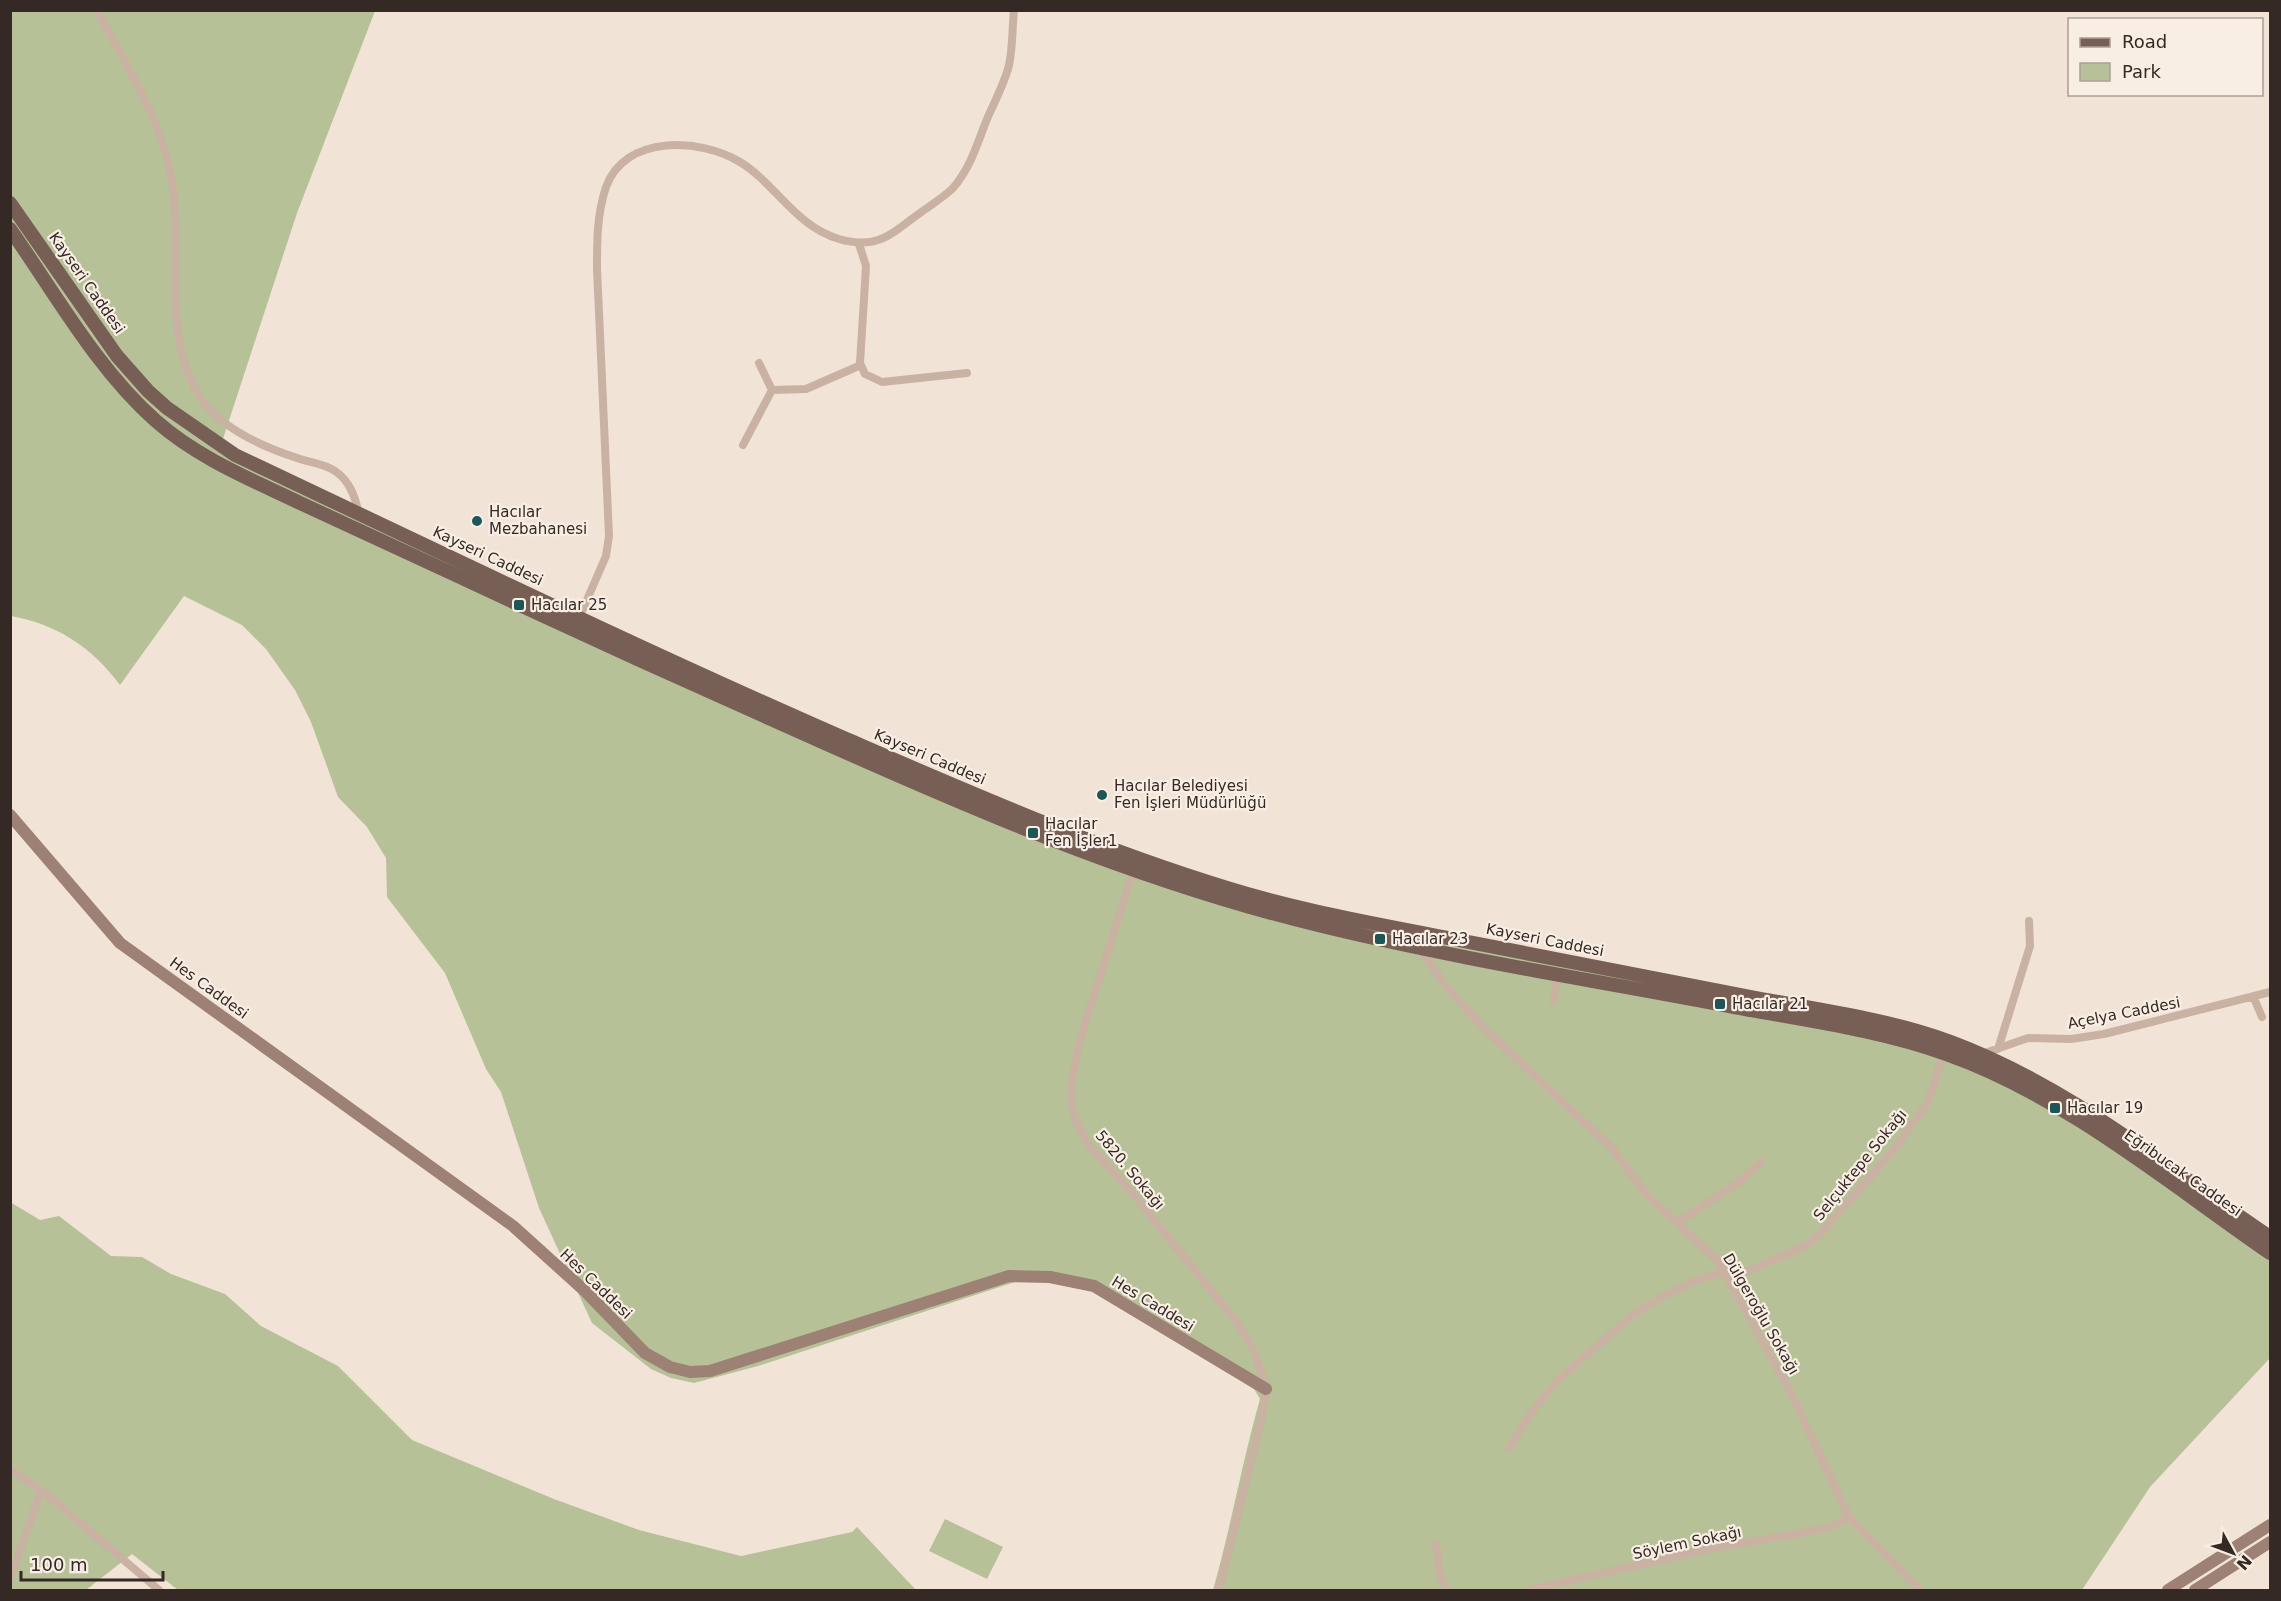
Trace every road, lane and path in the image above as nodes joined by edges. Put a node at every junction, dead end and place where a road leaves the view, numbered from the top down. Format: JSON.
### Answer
{"nodes":[{"id":1,"x":97,"y":10,"type":"edge"},
{"id":2,"x":1014,"y":10,"type":"edge"},
{"id":3,"x":10,"y":203,"type":"edge"},
{"id":4,"x":10,"y":229,"type":"edge"},
{"id":5,"x":860,"y":244,"type":"junction"},
{"id":6,"x":759,"y":363,"type":"dead end"},
{"id":7,"x":861,"y":365,"type":"junction"},
{"id":8,"x":968,"y":373,"type":"dead end"},
{"id":9,"x":772,"y":390,"type":"junction"},
{"id":10,"x":743,"y":445,"type":"dead end"},
{"id":11,"x":359,"y":514,"type":"junction"},
{"id":12,"x":576,"y":624,"type":"junction"},
{"id":13,"x":10,"y":815,"type":"edge"},
{"id":14,"x":1133,"y":872,"type":"junction"},
{"id":15,"x":2029,"y":921,"type":"dead end"},
{"id":16,"x":1418,"y":946,"type":"junction"},
{"id":17,"x":1558,"y":973,"type":"junction"},
{"id":18,"x":2271,"y":992,"type":"edge"},
{"id":19,"x":2254,"y":998,"type":"junction"},
{"id":20,"x":1554,"y":1002,"type":"dead end"},
{"id":21,"x":2262,"y":1017,"type":"dead end"},
{"id":22,"x":1998,"y":1049,"type":"junction"},
{"id":23,"x":1944,"y":1053,"type":"junction"},
{"id":24,"x":1982,"y":1062,"type":"junction"},
{"id":25,"x":1761,"y":1162,"type":"dead end"},
{"id":26,"x":1677,"y":1223,"type":"junction"},
{"id":27,"x":2271,"y":1237,"type":"edge"},
{"id":28,"x":2271,"y":1253,"type":"edge"},
{"id":29,"x":1722,"y":1272,"type":"junction"},
{"id":30,"x":1266,"y":1389,"type":"junction"},
{"id":31,"x":1509,"y":1448,"type":"dead end"},
{"id":32,"x":10,"y":1469,"type":"edge"},
{"id":33,"x":41,"y":1491,"type":"junction"},
{"id":34,"x":1849,"y":1517,"type":"junction"},
{"id":35,"x":2271,"y":1525,"type":"edge"},
{"id":36,"x":2271,"y":1542,"type":"edge"},
{"id":37,"x":1436,"y":1543,"type":"dead end"},
{"id":38,"x":10,"y":1579,"type":"edge"},
{"id":39,"x":159,"y":1590,"type":"edge"},
{"id":40,"x":1219,"y":1590,"type":"edge"},
{"id":41,"x":1447,"y":1590,"type":"edge"},
{"id":42,"x":1529,"y":1590,"type":"edge"},
{"id":43,"x":1920,"y":1590,"type":"edge"},
{"id":44,"x":2168,"y":1590,"type":"edge"},
{"id":45,"x":2195,"y":1590,"type":"edge"}],
"edges":[{"from":1,"to":11,"type":"street"},
{"from":2,"to":5,"type":"street"},
{"from":3,"to":11,"type":"main road","name":"Kayseri Caddesi"},
{"from":4,"to":12,"type":"main road","name":"Kayseri Caddesi"},
{"from":5,"to":7,"type":"street"},
{"from":5,"to":12,"type":"street"},
{"from":6,"to":9,"type":"street"},
{"from":7,"to":8,"type":"street"},
{"from":7,"to":9,"type":"street"},
{"from":9,"to":10,"type":"street"},
{"from":11,"to":12,"type":"main road","name":"Kayseri Caddesi"},
{"from":12,"to":14,"type":"main road","name":"Kayseri Caddesi"},
{"from":12,"to":24,"type":"main road","name":"Kayseri Caddesi"},
{"from":13,"to":30,"type":"street","name":"Hes Caddesi"},
{"from":14,"to":16,"type":"main road","name":"Kayseri Caddesi"},
{"from":14,"to":30,"type":"street","name":"5820. Sokağı"},
{"from":15,"to":22,"type":"street"},
{"from":16,"to":17,"type":"main road","name":"Kayseri Caddesi"},
{"from":16,"to":26,"type":"street","name":"Dülgeroğlu Sokağı"},
{"from":17,"to":20,"type":"street"},
{"from":17,"to":23,"type":"main road","name":"Kayseri Caddesi"},
{"from":18,"to":19,"type":"street","name":"Açelya Caddesi"},
{"from":19,"to":21,"type":"street"},
{"from":19,"to":22,"type":"street","name":"Açelya Caddesi"},
{"from":22,"to":24,"type":"street","name":"Açelya Caddesi"},
{"from":23,"to":24,"type":"main road","name":"Kayseri Caddesi"},
{"from":23,"to":29,"type":"street","name":"Selçuktepe Sokağı"},
{"from":24,"to":27,"type":"main road","name":"Eğribucak Caddesi"},
{"from":24,"to":28,"type":"main road","name":"Eğribucak Caddesi"},
{"from":25,"to":26,"type":"street"},
{"from":26,"to":29,"type":"street","name":"Dülgeroğlu Sokağı"},
{"from":29,"to":31,"type":"street","name":"Selçuktepe Sokağı"},
{"from":29,"to":34,"type":"street","name":"Dülgeroğlu Sokağı"},
{"from":30,"to":40,"type":"street"},
{"from":32,"to":33,"type":"street"},
{"from":33,"to":38,"type":"street"},
{"from":33,"to":39,"type":"street"},
{"from":34,"to":42,"type":"street","name":"Söylem Sokağı"},
{"from":34,"to":43,"type":"street","name":"Dülgeroğlu Sokağı"},
{"from":35,"to":44,"type":"street"},
{"from":36,"to":45,"type":"street"},
{"from":37,"to":41,"type":"street"}]}
